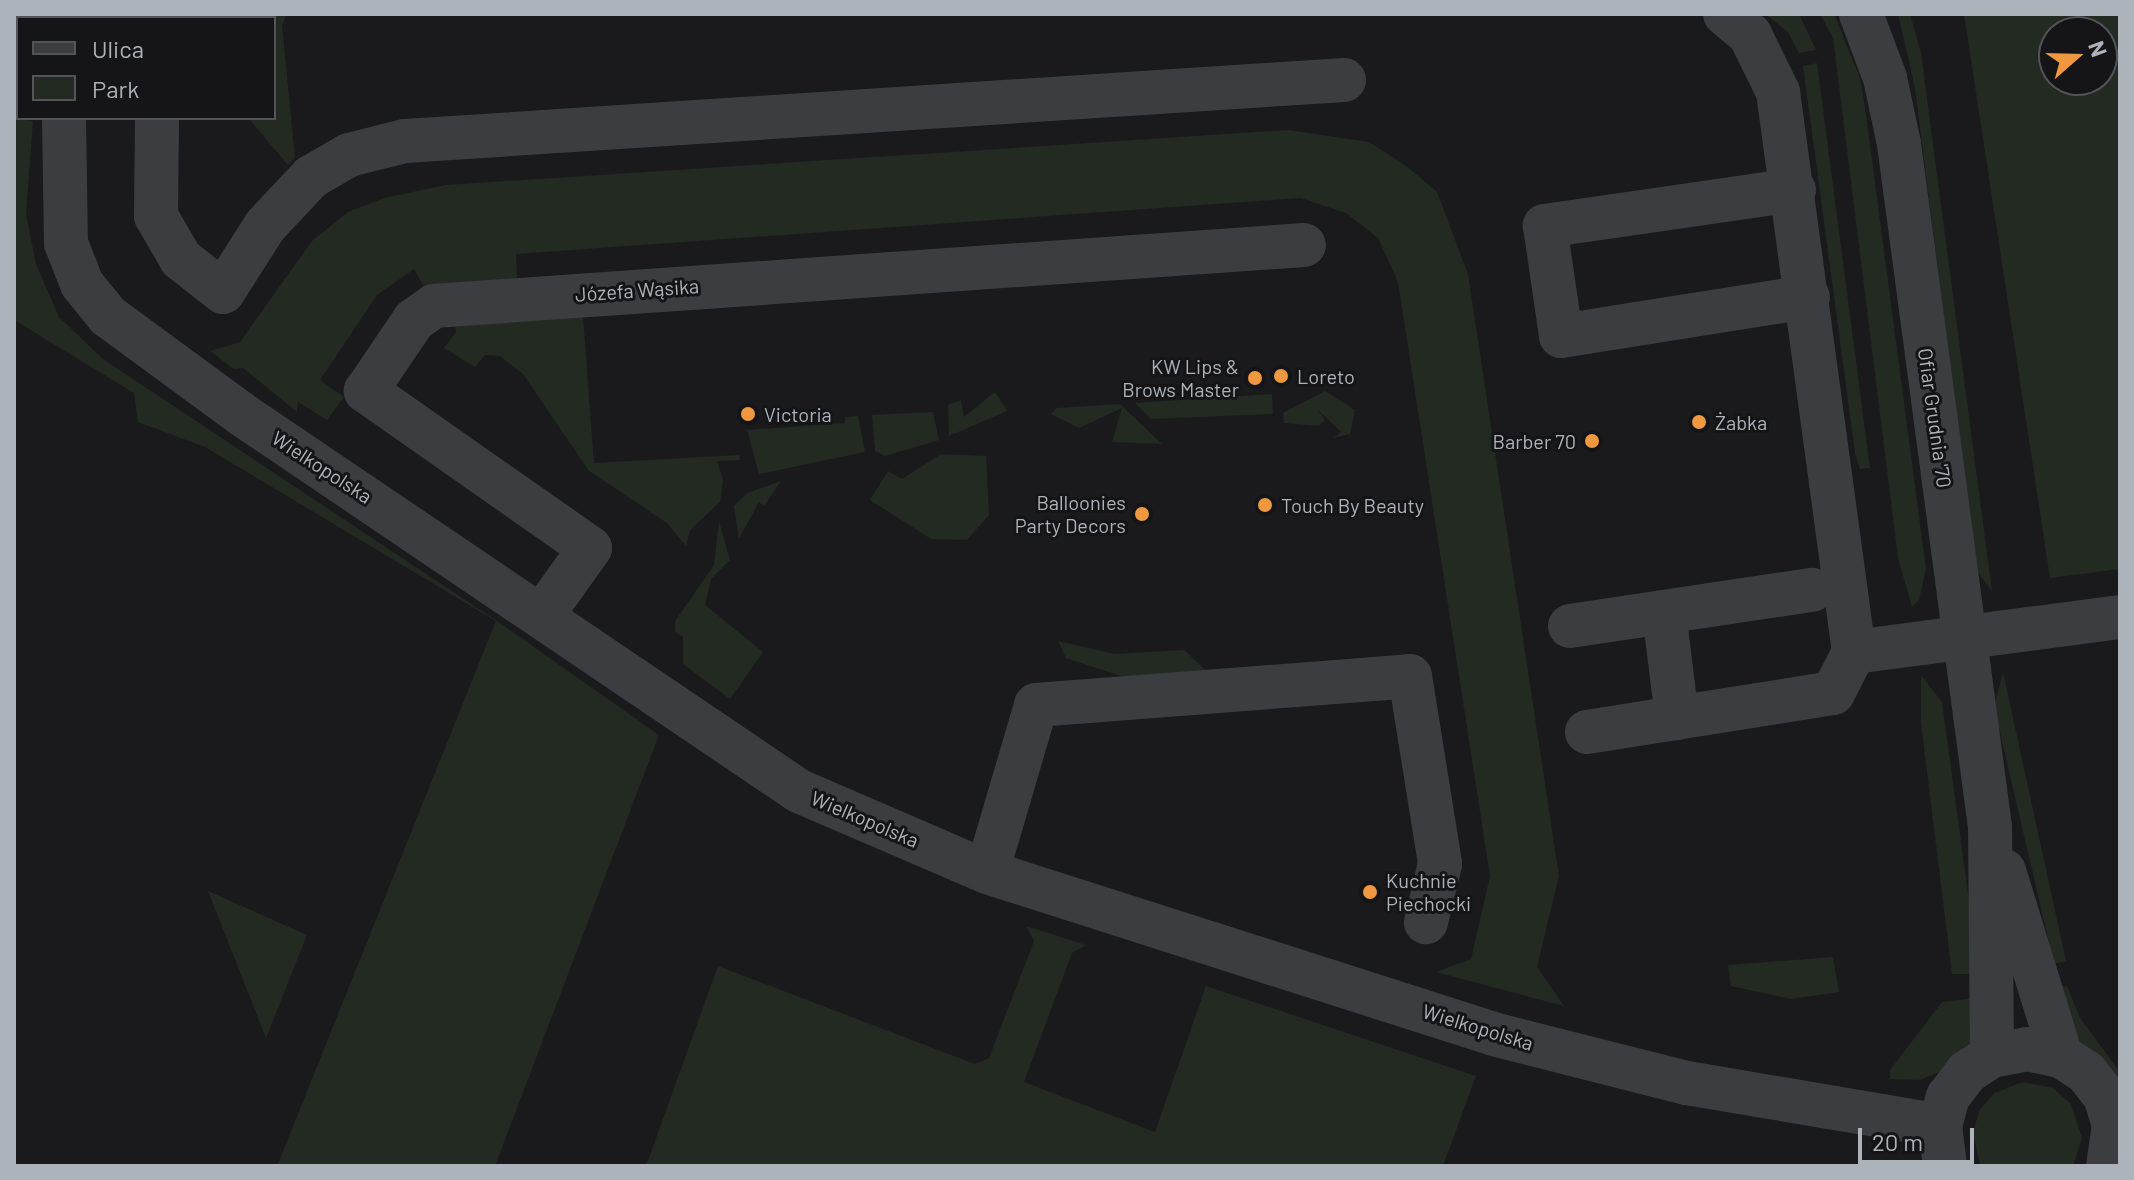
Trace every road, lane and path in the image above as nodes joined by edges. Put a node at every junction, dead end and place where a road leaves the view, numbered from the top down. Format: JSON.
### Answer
{"nodes":[{"id":1,"x":1725,"y":14,"type":"edge"},
{"id":2,"x":1861,"y":14,"type":"edge"},
{"id":3,"x":1344,"y":80,"type":"dead end"},
{"id":4,"x":64,"y":120,"type":"edge"},
{"id":5,"x":157,"y":120,"type":"edge"},
{"id":6,"x":1794,"y":190,"type":"junction"},
{"id":7,"x":1304,"y":245,"type":"dead end"},
{"id":8,"x":1808,"y":297,"type":"junction"},
{"id":9,"x":1812,"y":590,"type":"dead end"},
{"id":10,"x":1664,"y":612,"type":"junction"},
{"id":11,"x":543,"y":614,"type":"junction"},
{"id":12,"x":2120,"y":617,"type":"edge"},
{"id":13,"x":1570,"y":626,"type":"dead end"},
{"id":14,"x":1965,"y":637,"type":"junction"},
{"id":15,"x":1854,"y":652,"type":"junction"},
{"id":16,"x":1677,"y":718,"type":"junction"},
{"id":17,"x":1587,"y":732,"type":"dead end"},
{"id":18,"x":1990,"y":827,"type":"junction"},
{"id":19,"x":987,"y":872,"type":"junction"},
{"id":20,"x":1426,"y":922,"type":"dead end"},
{"id":21,"x":1992,"y":1056,"type":"junction"},
{"id":22,"x":2061,"y":1056,"type":"junction"},
{"id":23,"x":1942,"y":1146,"type":"edge"},
{"id":24,"x":2114,"y":1159,"type":"edge"}],
"edges":[{"from":1,"to":6,"type":"street"},
{"from":2,"to":14,"type":"street","name":"Ofiar Grudnia '70"},
{"from":3,"to":5,"type":"street"},
{"from":4,"to":11,"type":"street","name":"Wielkopolska"},
{"from":6,"to":8,"type":"street"},
{"from":6,"to":8,"type":"street"},
{"from":7,"to":11,"type":"street","name":"Józefa Wąsika"},
{"from":8,"to":15,"type":"street"},
{"from":9,"to":10,"type":"street"},
{"from":10,"to":13,"type":"street"},
{"from":10,"to":16,"type":"street"},
{"from":11,"to":19,"type":"street","name":"Wielkopolska"},
{"from":12,"to":14,"type":"street"},
{"from":14,"to":15,"type":"street"},
{"from":14,"to":18,"type":"street","name":"Ofiar Grudnia '70"},
{"from":15,"to":16,"type":"street"},
{"from":16,"to":17,"type":"street"},
{"from":18,"to":21,"type":"street","name":"Ofiar Grudnia '70"},
{"from":18,"to":22,"type":"street","name":"Ofiar Grudnia '70"},
{"from":19,"to":20,"type":"street"},
{"from":19,"to":23,"type":"street","name":"Wielkopolska"},
{"from":21,"to":22,"type":"street"},
{"from":21,"to":23,"type":"street"},
{"from":22,"to":24,"type":"street"}]}
